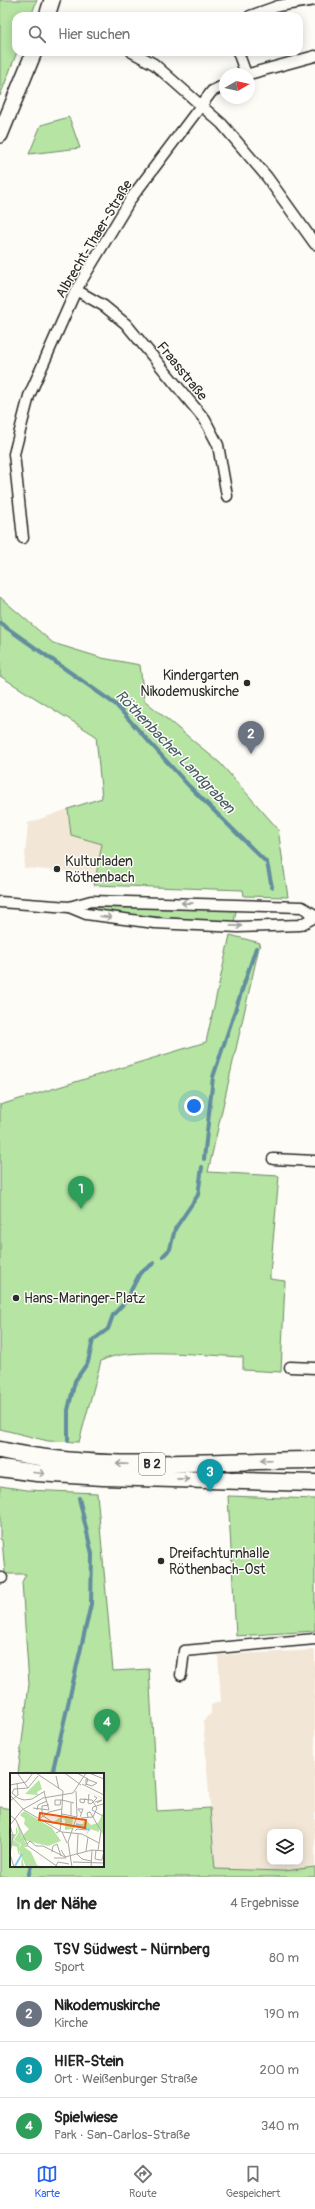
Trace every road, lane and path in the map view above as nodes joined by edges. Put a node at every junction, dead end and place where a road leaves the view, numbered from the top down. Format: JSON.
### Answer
{"nodes":[{"id":1,"x":52,"y":0,"type":"edge"},
{"id":2,"x":315,"y":0,"type":"edge"},
{"id":3,"x":50,"y":12,"type":"edge"},
{"id":4,"x":261,"y":12,"type":"edge"},
{"id":5,"x":32,"y":56,"type":"edge"},
{"id":6,"x":139,"y":56,"type":"edge"},
{"id":7,"x":240,"y":56,"type":"edge"},
{"id":8,"x":315,"y":56,"type":"edge"},
{"id":9,"x":245,"y":68,"type":"edge"},
{"id":10,"x":255,"y":72,"type":"edge"},
{"id":11,"x":219,"y":88,"type":"edge"},
{"id":12,"x":200,"y":105,"type":"junction"},
{"id":13,"x":0,"y":135,"type":"edge"},
{"id":14,"x":315,"y":244,"type":"edge"},
{"id":15,"x":76,"y":290,"type":"junction"},
{"id":16,"x":227,"y":496,"type":"dead end"},
{"id":17,"x":23,"y":538,"type":"dead end"},
{"id":18,"x":0,"y":902,"type":"edge"},
{"id":19,"x":69,"y":907,"type":"junction"},
{"id":20,"x":315,"y":916,"type":"edge"},
{"id":21,"x":273,"y":1159,"type":"dead end"},
{"id":22,"x":315,"y":1161,"type":"edge"},
{"id":23,"x":290,"y":1367,"type":"dead end"},
{"id":24,"x":315,"y":1368,"type":"edge"},
{"id":25,"x":0,"y":1450,"type":"edge"},
{"id":26,"x":315,"y":1460,"type":"edge"},
{"id":27,"x":0,"y":1468,"type":"edge"},
{"id":28,"x":315,"y":1483,"type":"edge"},
{"id":29,"x":315,"y":1639,"type":"edge"},
{"id":30,"x":181,"y":1675,"type":"dead end"}],
"edges":[{"from":1,"to":3,"type":"main road"},
{"from":2,"to":4,"type":"street"},
{"from":5,"to":13,"type":"main road"},
{"from":6,"to":12,"type":"street"},
{"from":7,"to":9,"type":"street"},
{"from":8,"to":10,"type":"street"},
{"from":11,"to":12,"type":"street","name":"Albrecht-Thaer-Straße"},
{"from":12,"to":14,"type":"street"},
{"from":12,"to":15,"type":"street","name":"Albrecht-Thaer-Straße"},
{"from":15,"to":16,"type":"street","name":"Fraasstraße"},
{"from":15,"to":17,"type":"street","name":"Albrecht-Thaer-Straße"},
{"from":18,"to":19,"type":"street"},
{"from":20,"to":19,"type":"street","one_way":true},
{"from":19,"to":20,"type":"street","one_way":true},
{"from":21,"to":22,"type":"street"},
{"from":23,"to":24,"type":"street"},
{"from":26,"to":25,"type":"main road","number":"B 2","one_way":true},
{"from":27,"to":28,"type":"main road","number":"B 2","one_way":true},
{"from":29,"to":30,"type":"street"}]}
